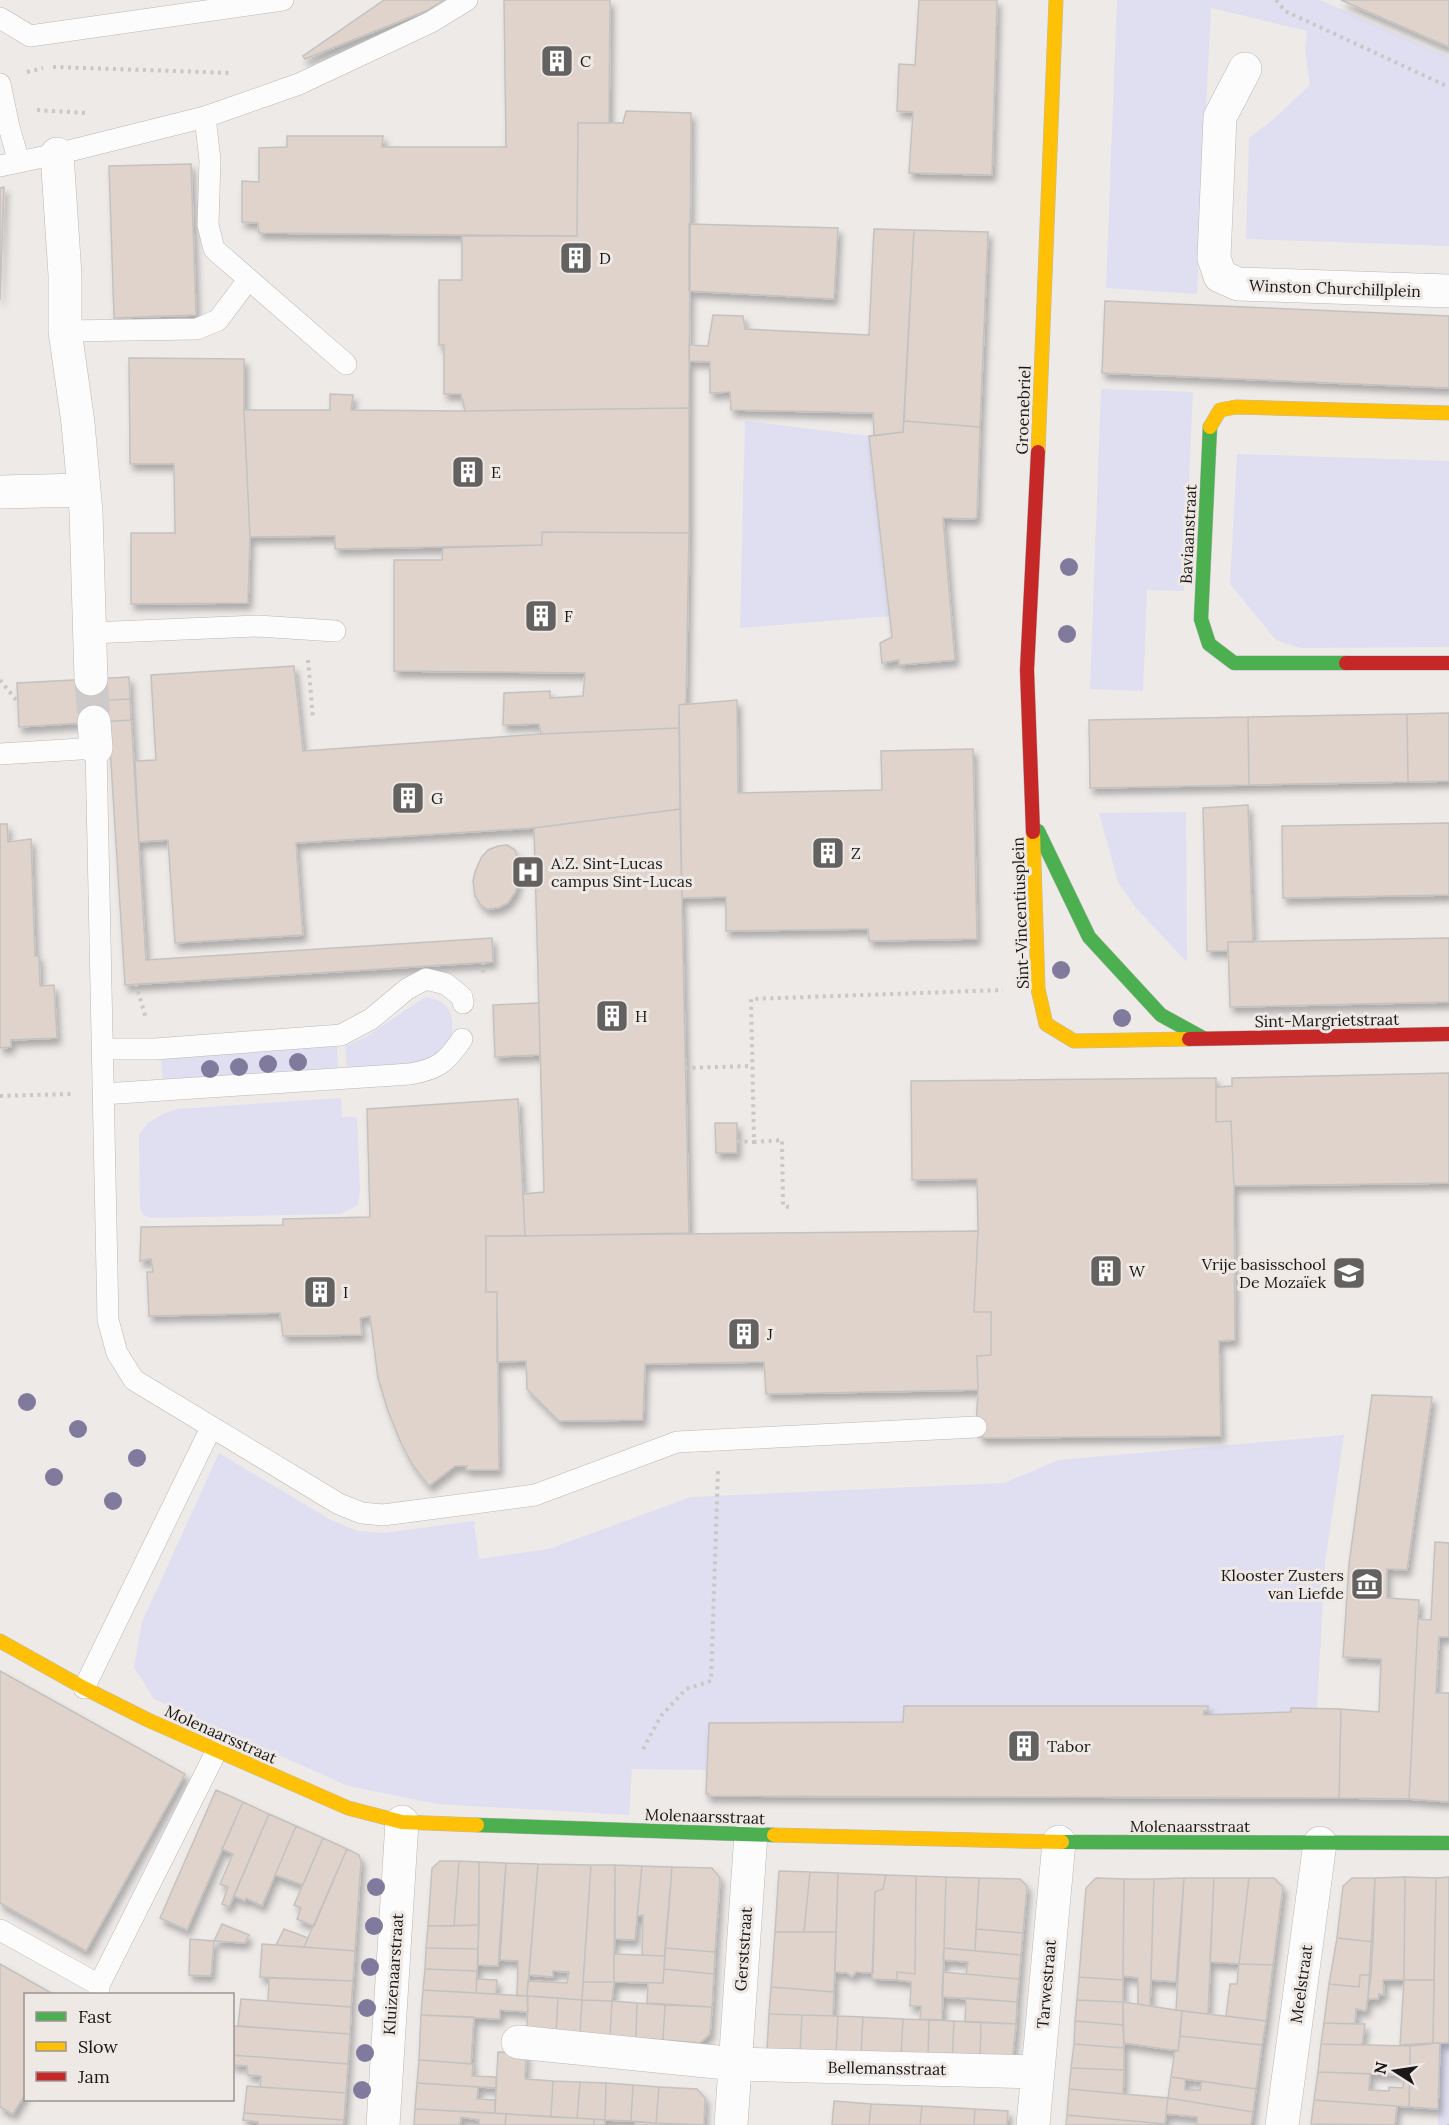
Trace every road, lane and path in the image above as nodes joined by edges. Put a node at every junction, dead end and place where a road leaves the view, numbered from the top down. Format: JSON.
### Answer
{"nodes":[{"id":1,"x":283,"y":0,"type":"edge"},
{"id":2,"x":466,"y":0,"type":"edge"},
{"id":3,"x":1056,"y":0,"type":"edge"},
{"id":4,"x":1276,"y":0,"type":"edge"},
{"id":5,"x":0,"y":18,"type":"edge"},
{"id":6,"x":1245,"y":69,"type":"dead end"},
{"id":7,"x":20,"y":74,"type":"dead end"},
{"id":8,"x":234,"y":74,"type":"dead end"},
{"id":9,"x":0,"y":84,"type":"edge"},
{"id":10,"x":1449,"y":87,"type":"edge"},
{"id":11,"x":206,"y":117,"type":"junction"},
{"id":12,"x":57,"y":154,"type":"junction"},
{"id":13,"x":10,"y":164,"type":"edge"},
{"id":14,"x":248,"y":279,"type":"junction"},
{"id":15,"x":1449,"y":291,"type":"edge"},
{"id":16,"x":65,"y":331,"type":"junction"},
{"id":17,"x":346,"y":364,"type":"dead end"},
{"id":18,"x":1449,"y":412,"type":"edge"},
{"id":19,"x":84,"y":490,"type":"junction"},
{"id":20,"x":0,"y":492,"type":"edge"},
{"id":21,"x":335,"y":631,"type":"dead end"},
{"id":22,"x":90,"y":633,"type":"junction"},
{"id":23,"x":307,"y":649,"type":"dead end"},
{"id":24,"x":1449,"y":663,"type":"edge"},
{"id":25,"x":91,"y":679,"type":"tunnel mouth"},
{"id":26,"x":0,"y":680,"type":"edge"},
{"id":27,"x":18,"y":702,"type":"dead end"},
{"id":28,"x":313,"y":719,"type":"dead end"},
{"id":29,"x":0,"y":754,"type":"edge"},
{"id":30,"x":1033,"y":821,"type":"junction"},
{"id":31,"x":1038,"y":989,"type":"junction"},
{"id":32,"x":463,"y":1003,"type":"dead end"},
{"id":33,"x":1449,"y":1034,"type":"edge"},
{"id":34,"x":462,"y":1039,"type":"dead end"},
{"id":35,"x":1205,"y":1039,"type":"junction"},
{"id":36,"x":102,"y":1049,"type":"junction"},
{"id":37,"x":752,"y":1066,"type":"junction"},
{"id":38,"x":685,"y":1068,"type":"dead end"},
{"id":39,"x":103,"y":1094,"type":"junction"},
{"id":40,"x":0,"y":1096,"type":"edge"},
{"id":41,"x":737,"y":1141,"type":"dead end"},
{"id":42,"x":754,"y":1142,"type":"junction"},
{"id":43,"x":789,"y":1207,"type":"dead end"},
{"id":44,"x":976,"y":1427,"type":"dead end"},
{"id":45,"x":211,"y":1428,"type":"junction"},
{"id":46,"x":719,"y":1440,"type":"junction"},
{"id":47,"x":0,"y":1641,"type":"edge"},
{"id":48,"x":84,"y":1688,"type":"junction"},
{"id":49,"x":643,"y":1749,"type":"dead end"},
{"id":50,"x":217,"y":1750,"type":"junction"},
{"id":51,"x":402,"y":1822,"type":"junction"},
{"id":52,"x":752,"y":1834,"type":"junction"},
{"id":53,"x":1059,"y":1842,"type":"junction"},
{"id":54,"x":1320,"y":1843,"type":"junction"},
{"id":55,"x":1449,"y":1843,"type":"edge"},
{"id":56,"x":0,"y":1930,"type":"edge"},
{"id":57,"x":99,"y":1990,"type":"edge"},
{"id":58,"x":518,"y":2042,"type":"dead end"},
{"id":59,"x":736,"y":2064,"type":"junction"},
{"id":60,"x":1038,"y":2072,"type":"junction"},
{"id":61,"x":383,"y":2125,"type":"edge"},
{"id":62,"x":731,"y":2125,"type":"edge"},
{"id":63,"x":1033,"y":2125,"type":"edge"},
{"id":64,"x":1282,"y":2125,"type":"edge"}],
"edges":[{"from":1,"to":5,"type":"lane"},
{"from":2,"to":11,"type":"lane"},
{"from":3,"to":30,"type":"street","name":"Groenebriel"},
{"from":4,"to":10,"type":"path"},
{"from":6,"to":15,"type":"street","name":"Winston Churchillplein"},
{"from":7,"to":8,"type":"path"},
{"from":9,"to":13,"type":"lane"},
{"from":11,"to":12,"type":"lane"},
{"from":11,"to":14,"type":"lane"},
{"from":12,"to":13,"type":"lane"},
{"from":12,"to":16,"type":"street"},
{"from":14,"to":16,"type":"lane"},
{"from":14,"to":17,"type":"lane"},
{"from":16,"to":19,"type":"street"},
{"from":18,"to":24,"type":"street","name":"Baviaanstraat"},
{"from":19,"to":20,"type":"street"},
{"from":19,"to":22,"type":"street"},
{"from":21,"to":22,"type":"lane"},
{"from":22,"to":25,"type":"street"},
{"from":23,"to":28,"type":"path"},
{"from":26,"to":27,"type":"path"},
{"from":29,"to":36,"type":"lane"},
{"from":30,"to":31,"type":"street","name":"Sint-Vincentiusplein"},
{"from":30,"to":35,"type":"street","name":"Sint-Vincentiusplein"},
{"from":31,"to":35,"type":"street","name":"Sint-Vincentiusplein"},
{"from":31,"to":37,"type":"path"},
{"from":32,"to":36,"type":"lane"},
{"from":33,"to":35,"type":"street","name":"Sint-Margrietstraat"},
{"from":34,"to":39,"type":"lane"},
{"from":36,"to":39,"type":"lane"},
{"from":37,"to":38,"type":"path"},
{"from":37,"to":42,"type":"path"},
{"from":39,"to":40,"type":"path"},
{"from":39,"to":45,"type":"lane"},
{"from":41,"to":42,"type":"path"},
{"from":42,"to":43,"type":"path"},
{"from":44,"to":46,"type":"lane"},
{"from":45,"to":46,"type":"lane"},
{"from":45,"to":48,"type":"lane"},
{"from":46,"to":49,"type":"path"},
{"from":47,"to":48,"type":"street","name":"Molenaarsstraat"},
{"from":48,"to":50,"type":"street","name":"Molenaarsstraat"},
{"from":50,"to":51,"type":"street","name":"Molenaarsstraat"},
{"from":50,"to":57,"type":"lane"},
{"from":51,"to":52,"type":"street","name":"Molenaarsstraat"},
{"from":51,"to":61,"type":"street","name":"Kluizenaarstraat"},
{"from":52,"to":53,"type":"street","name":"Molenaarsstraat"},
{"from":52,"to":59,"type":"street","name":"Gerststraat"},
{"from":53,"to":54,"type":"street","name":"Molenaarsstraat"},
{"from":53,"to":60,"type":"street","name":"Tarwestraat"},
{"from":54,"to":55,"type":"street","name":"Molenaarsstraat"},
{"from":54,"to":64,"type":"street","name":"Meelstraat"},
{"from":56,"to":57,"type":"lane"},
{"from":58,"to":59,"type":"street"},
{"from":59,"to":60,"type":"street","name":"Bellemansstraat"},
{"from":59,"to":62,"type":"street","name":"Gerststraat"},
{"from":60,"to":63,"type":"street","name":"Tarwestraat"}]}
